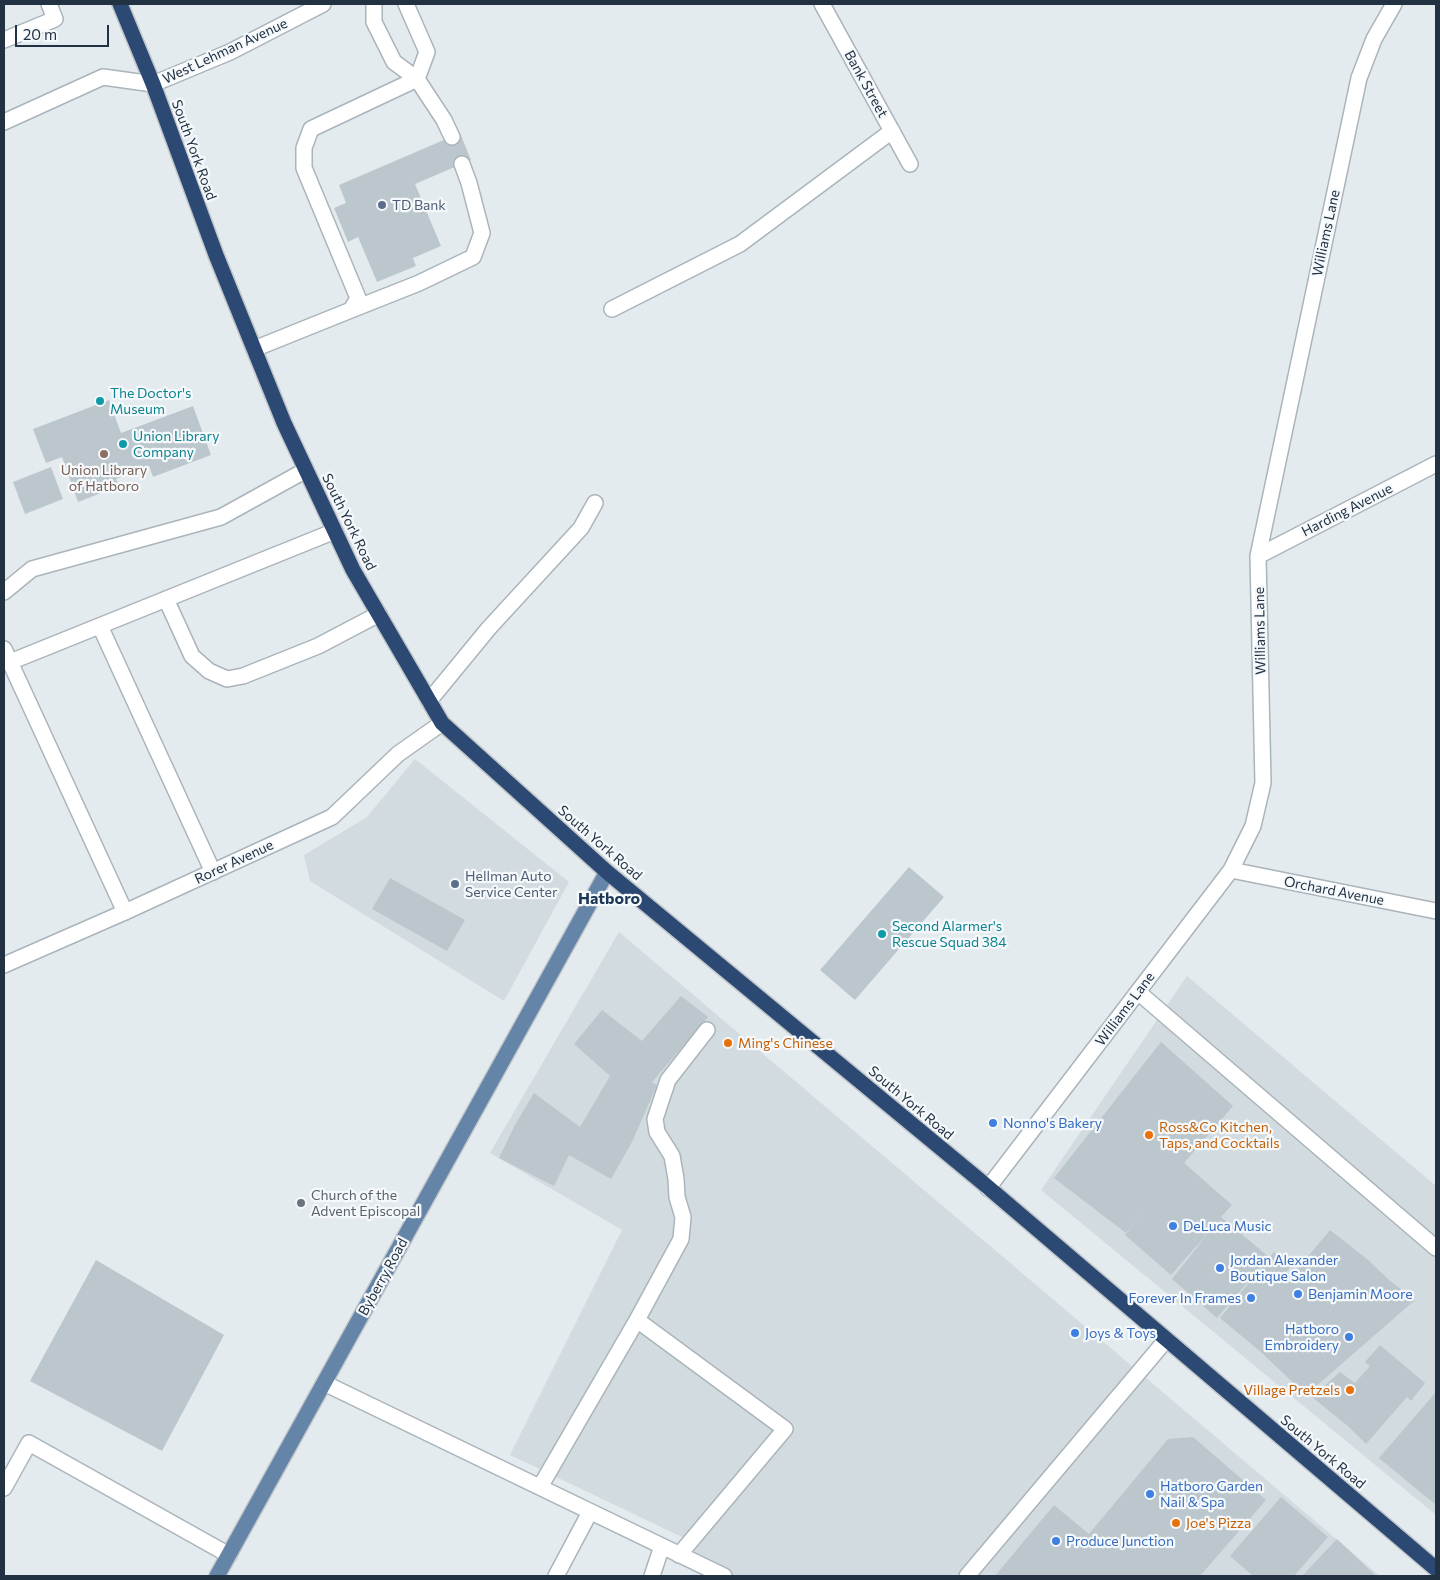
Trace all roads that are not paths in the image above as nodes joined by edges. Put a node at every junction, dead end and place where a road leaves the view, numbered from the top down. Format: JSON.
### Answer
{"nodes":[{"id":1,"x":49,"y":4,"type":"edge"},
{"id":2,"x":120,"y":4,"type":"edge"},
{"id":3,"x":323,"y":4,"type":"edge"},
{"id":4,"x":374,"y":4,"type":"edge"},
{"id":5,"x":406,"y":4,"type":"edge"},
{"id":6,"x":822,"y":4,"type":"edge"},
{"id":7,"x":1394,"y":4,"type":"edge"},
{"id":8,"x":4,"y":40,"type":"edge"},
{"id":9,"x":417,"y":79,"type":"junction"},
{"id":10,"x":153,"y":84,"type":"junction"},
{"id":11,"x":4,"y":122,"type":"edge"},
{"id":12,"x":892,"y":131,"type":"junction"},
{"id":13,"x":452,"y":137,"type":"dead end"},
{"id":14,"x":462,"y":164,"type":"dead end"},
{"id":15,"x":910,"y":164,"type":"dead end"},
{"id":16,"x":612,"y":309,"type":"dead end"},
{"id":17,"x":351,"y":310,"type":"junction"},
{"id":18,"x":254,"y":348,"type":"junction"},
{"id":19,"x":1436,"y":464,"type":"edge"},
{"id":20,"x":306,"y":470,"type":"junction"},
{"id":21,"x":595,"y":503,"type":"dead end"},
{"id":22,"x":335,"y":531,"type":"junction"},
{"id":23,"x":1258,"y":556,"type":"junction"},
{"id":24,"x":4,"y":592,"type":"edge"},
{"id":25,"x":166,"y":599,"type":"junction"},
{"id":26,"x":379,"y":614,"type":"junction"},
{"id":27,"x":100,"y":626,"type":"junction"},
{"id":28,"x":7,"y":656,"type":"edge"},
{"id":29,"x":429,"y":701,"type":"junction"},
{"id":30,"x":442,"y":722,"type":"junction"},
{"id":31,"x":1231,"y":870,"type":"junction"},
{"id":32,"x":213,"y":872,"type":"junction"},
{"id":33,"x":607,"y":872,"type":"junction"},
{"id":34,"x":1436,"y":911,"type":"edge"},
{"id":35,"x":126,"y":912,"type":"junction"},
{"id":36,"x":4,"y":965,"type":"edge"},
{"id":37,"x":1138,"y":992,"type":"junction"},
{"id":38,"x":707,"y":1030,"type":"dead end"},
{"id":39,"x":988,"y":1188,"type":"junction"},
{"id":40,"x":1436,"y":1248,"type":"edge"},
{"id":41,"x":637,"y":1320,"type":"junction"},
{"id":42,"x":1166,"y":1340,"type":"junction"},
{"id":43,"x":324,"y":1383,"type":"junction"},
{"id":44,"x":540,"y":1487,"type":"junction"},
{"id":45,"x":4,"y":1488,"type":"edge"},
{"id":46,"x":590,"y":1512,"type":"junction"},
{"id":47,"x":662,"y":1546,"type":"junction"},
{"id":48,"x":229,"y":1554,"type":"junction"},
{"id":49,"x":679,"y":1555,"type":"junction"},
{"id":50,"x":1436,"y":1569,"type":"edge"},
{"id":51,"x":217,"y":1576,"type":"edge"},
{"id":52,"x":556,"y":1576,"type":"edge"},
{"id":53,"x":652,"y":1576,"type":"edge"},
{"id":54,"x":724,"y":1576,"type":"edge"},
{"id":55,"x":967,"y":1576,"type":"edge"}],
"edges":[{"from":1,"to":8,"type":"street"},
{"from":2,"to":10,"type":"highway","name":"South York Road"},
{"from":3,"to":10,"type":"street","name":"West Lehman Avenue"},
{"from":4,"to":9,"type":"street"},
{"from":5,"to":9,"type":"street"},
{"from":6,"to":12,"type":"street","name":"Bank Street"},
{"from":7,"to":23,"type":"street","name":"Williams Lane"},
{"from":9,"to":13,"type":"street"},
{"from":9,"to":17,"type":"street"},
{"from":10,"to":11,"type":"street"},
{"from":10,"to":18,"type":"highway","name":"South York Road"},
{"from":12,"to":15,"type":"street","name":"Bank Street"},
{"from":12,"to":16,"type":"street"},
{"from":14,"to":17,"type":"street"},
{"from":17,"to":18,"type":"street"},
{"from":18,"to":20,"type":"highway","name":"South York Road"},
{"from":19,"to":23,"type":"street","name":"Harding Avenue"},
{"from":20,"to":22,"type":"highway","name":"South York Road"},
{"from":20,"to":24,"type":"street"},
{"from":21,"to":29,"type":"street"},
{"from":22,"to":25,"type":"street"},
{"from":22,"to":26,"type":"highway","name":"South York Road"},
{"from":23,"to":31,"type":"street","name":"Williams Lane"},
{"from":25,"to":26,"type":"street"},
{"from":25,"to":27,"type":"street"},
{"from":26,"to":29,"type":"highway","name":"South York Road"},
{"from":27,"to":28,"type":"street"},
{"from":27,"to":32,"type":"street"},
{"from":28,"to":35,"type":"street"},
{"from":29,"to":30,"type":"highway","name":"South York Road"},
{"from":30,"to":32,"type":"street","name":"Rorer Avenue"},
{"from":30,"to":33,"type":"highway","name":"South York Road"},
{"from":31,"to":34,"type":"street","name":"Orchard Avenue"},
{"from":31,"to":37,"type":"street","name":"Williams Lane"},
{"from":32,"to":35,"type":"street","name":"Rorer Avenue"},
{"from":33,"to":39,"type":"highway","name":"South York Road"},
{"from":33,"to":43,"type":"main road","name":"Byberry Road"},
{"from":35,"to":36,"type":"street","name":"Rorer Avenue"},
{"from":37,"to":39,"type":"street","name":"Williams Lane"},
{"from":37,"to":40,"type":"street"},
{"from":38,"to":41,"type":"street"},
{"from":39,"to":42,"type":"highway","name":"South York Road"},
{"from":41,"to":44,"type":"street"},
{"from":41,"to":49,"type":"street"},
{"from":42,"to":50,"type":"highway","name":"South York Road"},
{"from":42,"to":55,"type":"street"},
{"from":43,"to":44,"type":"street"},
{"from":43,"to":48,"type":"main road","name":"Byberry Road"},
{"from":44,"to":46,"type":"street"},
{"from":45,"to":48,"type":"street"},
{"from":46,"to":47,"type":"street"},
{"from":46,"to":52,"type":"street"},
{"from":47,"to":49,"type":"street"},
{"from":47,"to":53,"type":"street"},
{"from":48,"to":51,"type":"main road","name":"Byberry Road"},
{"from":49,"to":54,"type":"street"}]}
